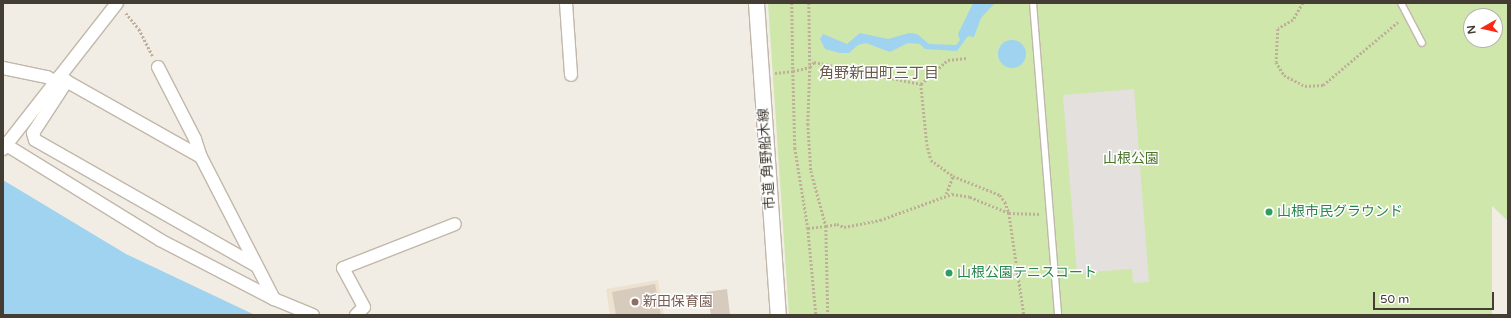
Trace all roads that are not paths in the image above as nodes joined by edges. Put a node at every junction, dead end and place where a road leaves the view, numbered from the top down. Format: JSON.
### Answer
{"nodes":[{"id":1,"x":566,"y":3,"type":"edge"},
{"id":2,"x":756,"y":3,"type":"edge"},
{"id":3,"x":1033,"y":3,"type":"edge"},
{"id":4,"x":1401,"y":3,"type":"edge"},
{"id":5,"x":120,"y":6,"type":"edge"},
{"id":6,"x":1422,"y":43,"type":"dead end"},
{"id":7,"x":158,"y":67,"type":"road end"},
{"id":8,"x":3,"y":68,"type":"edge"},
{"id":9,"x":571,"y":75,"type":"dead end"},
{"id":10,"x":61,"y":80,"type":"junction"},
{"id":11,"x":4,"y":146,"type":"edge"},
{"id":12,"x":200,"y":157,"type":"junction"},
{"id":13,"x":456,"y":224,"type":"dead end"},
{"id":14,"x":257,"y":266,"type":"junction"},
{"id":15,"x":274,"y":299,"type":"junction"},
{"id":16,"x":313,"y":315,"type":"edge"},
{"id":17,"x":356,"y":315,"type":"edge"},
{"id":18,"x":778,"y":315,"type":"edge"},
{"id":19,"x":1058,"y":315,"type":"edge"}],
"edges":[{"from":1,"to":9,"type":"street"},
{"from":2,"to":18,"type":"street","name":"市道 角野船木線"},
{"from":3,"to":19,"type":"lane"},
{"from":4,"to":6,"type":"lane"},
{"from":5,"to":10,"type":"street"},
{"from":7,"to":12,"type":"street"},
{"from":8,"to":10,"type":"street"},
{"from":10,"to":11,"type":"street"},
{"from":10,"to":12,"type":"street"},
{"from":10,"to":14,"type":"street"},
{"from":11,"to":15,"type":"street"},
{"from":12,"to":14,"type":"street"},
{"from":13,"to":17,"type":"street"},
{"from":14,"to":15,"type":"street"},
{"from":15,"to":16,"type":"street"}]}
